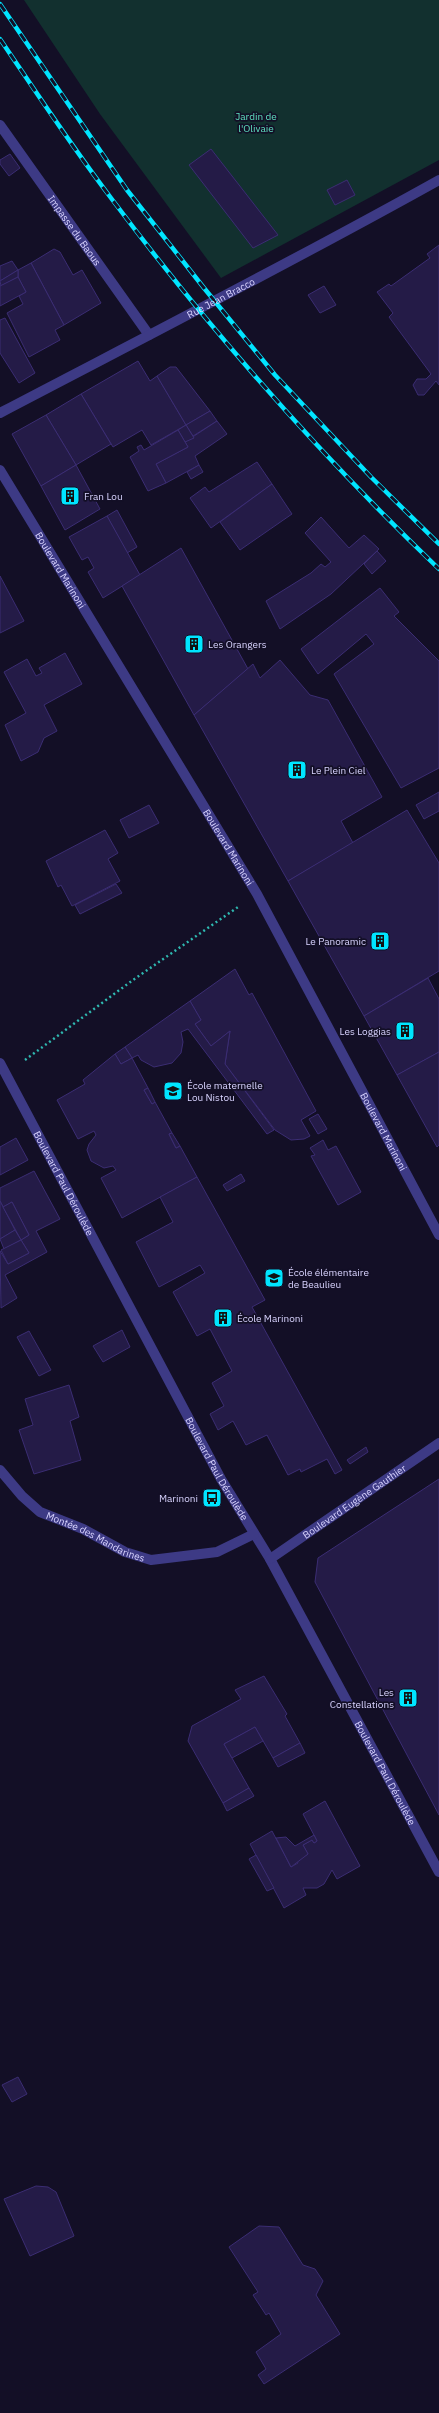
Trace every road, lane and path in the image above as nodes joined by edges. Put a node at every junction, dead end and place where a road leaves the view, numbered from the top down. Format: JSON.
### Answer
{"nodes":[{"id":1,"x":0,"y":125,"type":"edge"},
{"id":2,"x":439,"y":180,"type":"edge"},
{"id":3,"x":149,"y":335,"type":"junction"},
{"id":4,"x":0,"y":413,"type":"edge"},
{"id":5,"x":0,"y":470,"type":"edge"},
{"id":6,"x":257,"y":894,"type":"junction"},
{"id":7,"x":0,"y":1063,"type":"edge"},
{"id":8,"x":6,"y":1074,"type":"junction"},
{"id":9,"x":439,"y":1235,"type":"edge"},
{"id":10,"x":439,"y":1443,"type":"edge"},
{"id":11,"x":0,"y":1470,"type":"edge"},
{"id":12,"x":254,"y":1534,"type":"junction"},
{"id":13,"x":270,"y":1559,"type":"junction"},
{"id":14,"x":439,"y":1872,"type":"edge"}],
"edges":[{"from":1,"to":3,"type":"street","name":"Impasse du Baous"},
{"from":2,"to":3,"type":"street","name":"Rue Jean Bracco"},
{"from":3,"to":4,"type":"street","name":"Rue Jean Bracco"},
{"from":5,"to":6,"type":"street","name":"Boulevard Marinoni"},
{"from":6,"to":8,"type":"path"},
{"from":6,"to":9,"type":"street","name":"Boulevard Marinoni"},
{"from":7,"to":8,"type":"street","name":"Boulevard Paul Déroulède"},
{"from":8,"to":12,"type":"street","name":"Boulevard Paul Déroulède"},
{"from":10,"to":13,"type":"street","name":"Boulevard Eugène Gauthier"},
{"from":11,"to":12,"type":"street","name":"Montée des Mandarines"},
{"from":12,"to":13,"type":"street","name":"Boulevard Paul Déroulède"},
{"from":13,"to":14,"type":"street","name":"Boulevard Paul Déroulède"}]}
